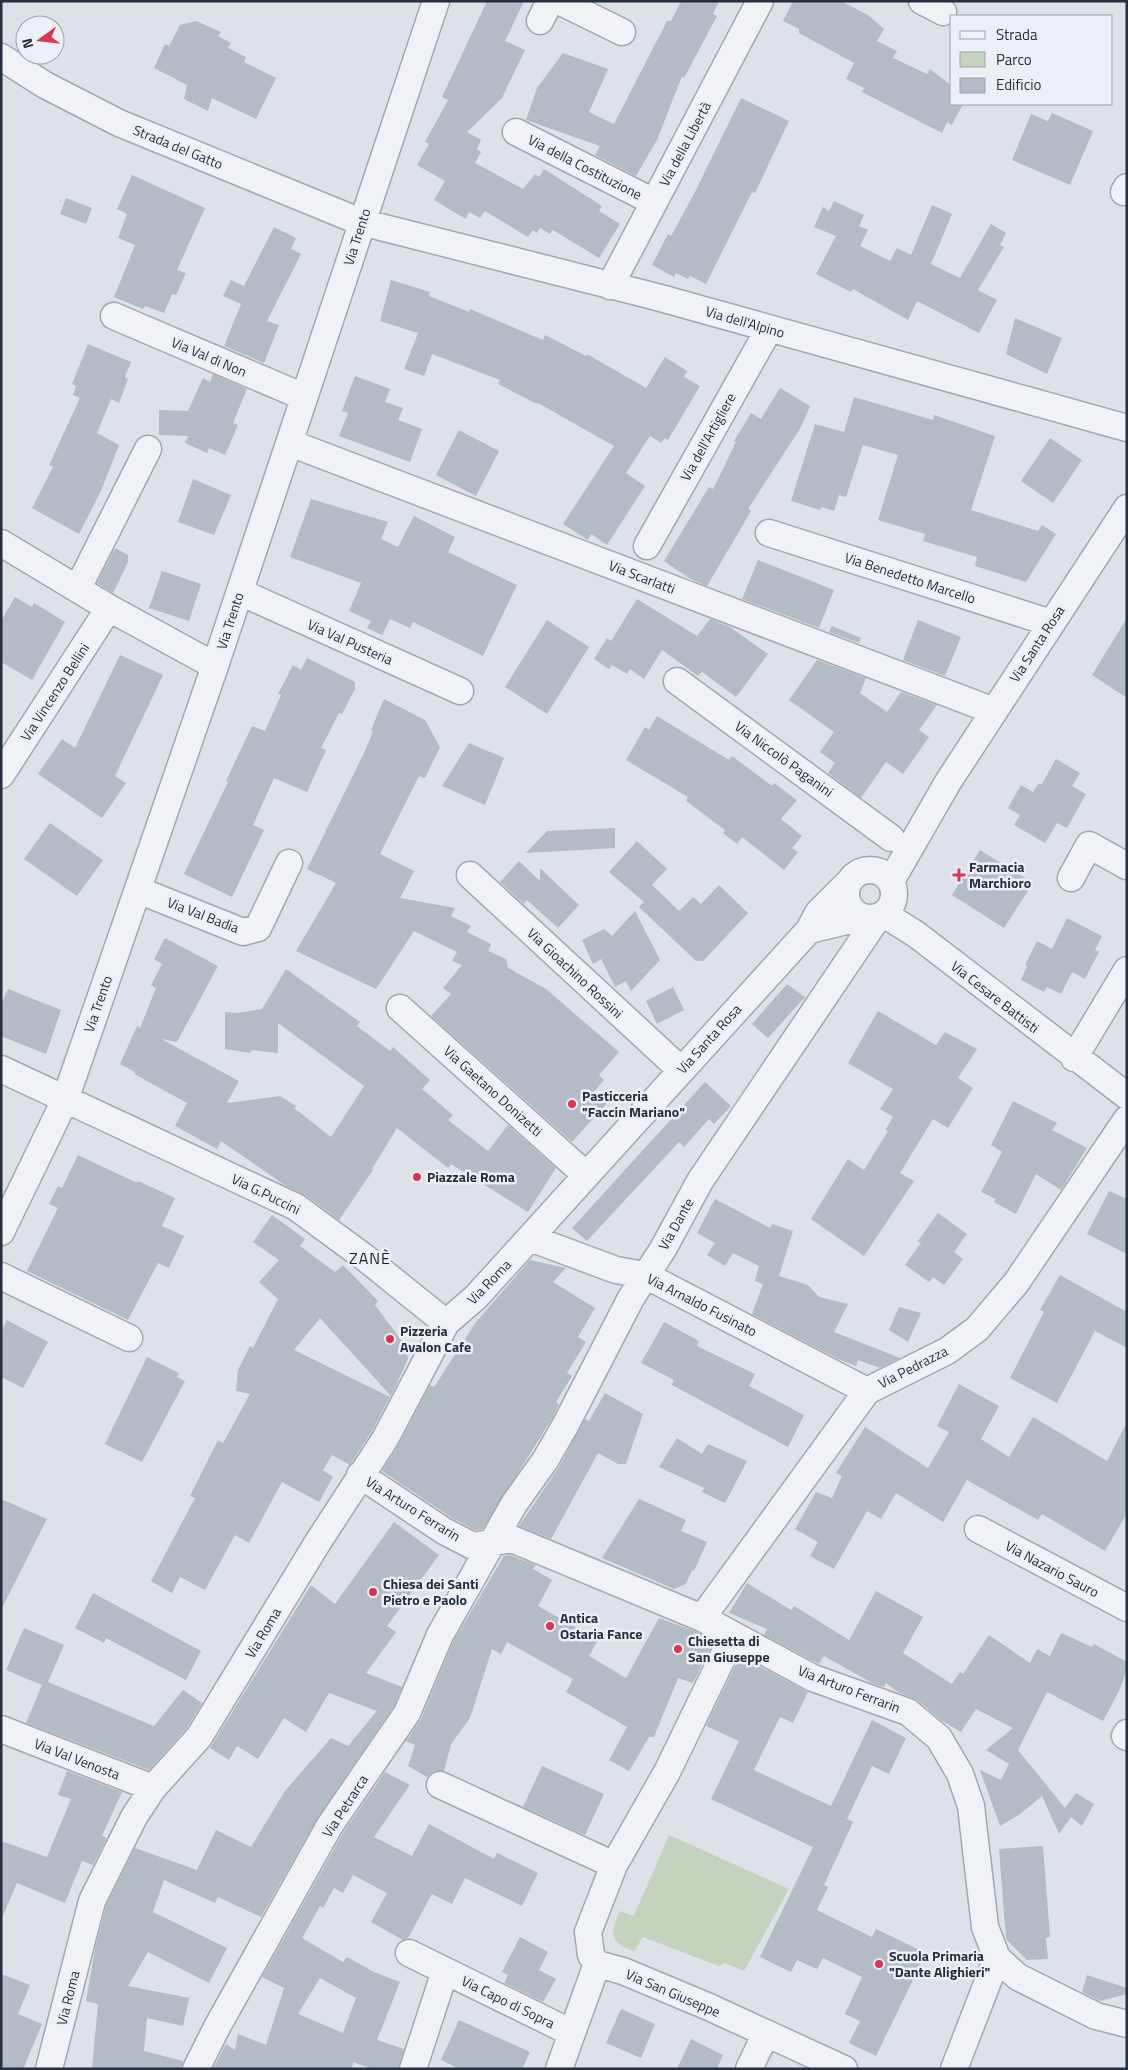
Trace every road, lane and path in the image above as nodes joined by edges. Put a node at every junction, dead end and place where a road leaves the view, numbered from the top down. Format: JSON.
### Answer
{"nodes":[{"id":1,"x":436,"y":1,"type":"edge"},
{"id":2,"x":559,"y":1,"type":"edge"},
{"id":3,"x":760,"y":1,"type":"edge"},
{"id":4,"x":622,"y":32,"type":"dead end"},
{"id":5,"x":1,"y":57,"type":"edge"},
{"id":6,"x":516,"y":132,"type":"dead end"},
{"id":7,"x":654,"y":202,"type":"junction"},
{"id":8,"x":361,"y":222,"type":"junction"},
{"id":9,"x":610,"y":286,"type":"junction"},
{"id":10,"x":114,"y":316,"type":"dead end"},
{"id":11,"x":769,"y":329,"type":"junction"},
{"id":12,"x":304,"y":397,"type":"junction"},
{"id":13,"x":1127,"y":428,"type":"edge"},
{"id":14,"x":290,"y":443,"type":"junction"},
{"id":15,"x":148,"y":449,"type":"dead end"},
{"id":16,"x":1127,"y":508,"type":"edge"},
{"id":17,"x":769,"y":533,"type":"dead end"},
{"id":18,"x":1,"y":543,"type":"edge"},
{"id":19,"x":647,"y":546,"type":"dead end"},
{"id":20,"x":78,"y":588,"type":"junction"},
{"id":21,"x":240,"y":592,"type":"junction"},
{"id":22,"x":109,"y":608,"type":"junction"},
{"id":23,"x":1051,"y":622,"type":"junction"},
{"id":24,"x":215,"y":666,"type":"junction"},
{"id":25,"x":677,"y":681,"type":"dead end"},
{"id":26,"x":460,"y":691,"type":"dead end"},
{"id":27,"x":994,"y":710,"type":"junction"},
{"id":28,"x":1,"y":775,"type":"edge"},
{"id":29,"x":948,"y":782,"type":"junction"},
{"id":30,"x":891,"y":838,"type":"junction"},
{"id":31,"x":289,"y":863,"type":"dead end"},
{"id":32,"x":1127,"y":866,"type":"edge"},
{"id":33,"x":470,"y":875,"type":"dead end"},
{"id":34,"x":854,"y":878,"type":"junction"},
{"id":35,"x":1071,"y":878,"type":"dead end"},
{"id":36,"x":138,"y":890,"type":"junction"},
{"id":37,"x":881,"y":907,"type":"junction"},
{"id":38,"x":809,"y":930,"type":"junction"},
{"id":39,"x":1127,"y":970,"type":"edge"},
{"id":40,"x":400,"y":1008,"type":"dead end"},
{"id":41,"x":1074,"y":1058,"type":"junction"},
{"id":42,"x":1,"y":1069,"type":"edge"},
{"id":43,"x":681,"y":1070,"type":"junction"},
{"id":44,"x":1127,"y":1096,"type":"edge"},
{"id":45,"x":65,"y":1100,"type":"junction"},
{"id":46,"x":1127,"y":1119,"type":"edge"},
{"id":47,"x":586,"y":1175,"type":"junction"},
{"id":48,"x":1,"y":1232,"type":"edge"},
{"id":49,"x":530,"y":1238,"type":"junction"},
{"id":50,"x":645,"y":1275,"type":"junction"},
{"id":51,"x":1,"y":1276,"type":"edge"},
{"id":52,"x":446,"y":1322,"type":"junction"},
{"id":53,"x":129,"y":1338,"type":"dead end"},
{"id":54,"x":867,"y":1390,"type":"junction"},
{"id":55,"x":360,"y":1475,"type":"junction"},
{"id":56,"x":978,"y":1529,"type":"dead end"},
{"id":57,"x":492,"y":1543,"type":"junction"},
{"id":58,"x":1127,"y":1608,"type":"edge"},
{"id":59,"x":702,"y":1618,"type":"junction"},
{"id":60,"x":734,"y":1636,"type":"junction"},
{"id":61,"x":1,"y":1730,"type":"edge"},
{"id":62,"x":1127,"y":1733,"type":"edge"},
{"id":63,"x":1127,"y":1737,"type":"edge"},
{"id":64,"x":440,"y":1785,"type":"dead end"},
{"id":65,"x":154,"y":1788,"type":"junction"},
{"id":66,"x":614,"y":1865,"type":"junction"},
{"id":67,"x":409,"y":1953,"type":"dead end"},
{"id":68,"x":996,"y":1958,"type":"junction"},
{"id":69,"x":597,"y":1964,"type":"junction"},
{"id":70,"x":445,"y":1971,"type":"junction"},
{"id":71,"x":1127,"y":2024,"type":"edge"},
{"id":72,"x":572,"y":2033,"type":"junction"},
{"id":73,"x":766,"y":2033,"type":"junction"},
{"id":74,"x":52,"y":2065,"type":"edge"},
{"id":75,"x":196,"y":2069,"type":"edge"},
{"id":76,"x":413,"y":2069,"type":"edge"},
{"id":77,"x":558,"y":2069,"type":"edge"},
{"id":78,"x":749,"y":2069,"type":"edge"},
{"id":79,"x":844,"y":2069,"type":"edge"},
{"id":80,"x":954,"y":2069,"type":"edge"}],
"edges":[{"from":1,"to":8,"type":"street","name":"Via Trento"},
{"from":2,"to":4,"type":"street"},
{"from":3,"to":7,"type":"street","name":"Via della Libertà"},
{"from":5,"to":8,"type":"street","name":"Strada del Gatto"},
{"from":6,"to":7,"type":"street","name":"Via della Costituzione"},
{"from":7,"to":9,"type":"street","name":"Via della Libertà"},
{"from":8,"to":9,"type":"street","name":"Via dell'Alpino"},
{"from":8,"to":12,"type":"street","name":"Via Trento"},
{"from":9,"to":11,"type":"street","name":"Via dell'Alpino"},
{"from":10,"to":12,"type":"street","name":"Via Val di Non"},
{"from":11,"to":13,"type":"street","name":"Via dell'Alpino"},
{"from":11,"to":19,"type":"street","name":"Via dell'Artigliere"},
{"from":12,"to":14,"type":"street","name":"Via Trento"},
{"from":14,"to":21,"type":"street","name":"Via Trento"},
{"from":14,"to":27,"type":"street","name":"Via Scarlatti"},
{"from":15,"to":20,"type":"street"},
{"from":16,"to":23,"type":"street","name":"Via Santa Rosa"},
{"from":17,"to":23,"type":"street","name":"Via Benedetto Marcello"},
{"from":18,"to":20,"type":"street"},
{"from":20,"to":22,"type":"street"},
{"from":21,"to":24,"type":"street","name":"Via Trento"},
{"from":21,"to":26,"type":"street","name":"Via Val Pusteria"},
{"from":22,"to":24,"type":"street"},
{"from":22,"to":28,"type":"street","name":"Via Vincenzo Bellini"},
{"from":23,"to":27,"type":"street","name":"Via Santa Rosa"},
{"from":24,"to":36,"type":"street","name":"Via Trento"},
{"from":25,"to":30,"type":"street","name":"Via Niccolò Paganini"},
{"from":27,"to":29,"type":"street","name":"Via Santa Rosa"},
{"from":29,"to":30,"type":"street","name":"Via Santa Rosa"},
{"from":29,"to":37,"type":"street","name":"Via Santa Rosa"},
{"from":30,"to":34,"type":"street","name":"Via Santa Rosa"},
{"from":31,"to":36,"type":"street","name":"Via Val Badia"},
{"from":32,"to":35,"type":"street"},
{"from":33,"to":43,"type":"street","name":"Via Gioachino Rossini"},
{"from":34,"to":37,"type":"street"},
{"from":34,"to":37,"type":"street"},
{"from":34,"to":38,"type":"street","name":"Via Santa Rosa"},
{"from":36,"to":45,"type":"street","name":"Via Trento"},
{"from":37,"to":38,"type":"street"},
{"from":37,"to":41,"type":"street","name":"Via Cesare Battisti"},
{"from":37,"to":50,"type":"street","name":"Via Dante"},
{"from":38,"to":43,"type":"street","name":"Via Santa Rosa"},
{"from":39,"to":41,"type":"street"},
{"from":40,"to":47,"type":"street","name":"Via Gaetano Donizetti"},
{"from":41,"to":44,"type":"street","name":"Via Cesare Battisti"},
{"from":42,"to":45,"type":"street","name":"Via G.Puccini"},
{"from":43,"to":47,"type":"street","name":"Via Santa Rosa"},
{"from":45,"to":48,"type":"street","name":"Via Trento"},
{"from":45,"to":52,"type":"street","name":"Via G.Puccini"},
{"from":46,"to":54,"type":"street","name":"Via Pedrazza"},
{"from":47,"to":49,"type":"street","name":"Via Santa Rosa"},
{"from":49,"to":50,"type":"street","name":"Via Arnaldo Fusinato"},
{"from":49,"to":52,"type":"street","name":"Via Roma"},
{"from":50,"to":54,"type":"street","name":"Via Arnaldo Fusinato"},
{"from":50,"to":57,"type":"street","name":"Via Dante"},
{"from":51,"to":53,"type":"street"},
{"from":52,"to":55,"type":"street","name":"Via Roma"},
{"from":54,"to":59,"type":"street","name":"Via Pedrazza"},
{"from":55,"to":57,"type":"street","name":"Via Arturo Ferrarin"},
{"from":55,"to":65,"type":"street","name":"Via Roma"},
{"from":56,"to":58,"type":"street","name":"Via Nazario Sauro"},
{"from":57,"to":59,"type":"street","name":"Via Arturo Ferrarin"},
{"from":57,"to":75,"type":"street","name":"Via Petrarca"},
{"from":59,"to":60,"type":"street","name":"Via Arturo Ferrarin"},
{"from":60,"to":66,"type":"street"},
{"from":60,"to":68,"type":"street","name":"Via Arturo Ferrarin"},
{"from":61,"to":65,"type":"street","name":"Via Val Venosta"},
{"from":62,"to":63,"type":"street"},
{"from":64,"to":66,"type":"street"},
{"from":65,"to":74,"type":"street","name":"Via Roma"},
{"from":66,"to":69,"type":"street"},
{"from":67,"to":70,"type":"street","name":"Via Capo di Sopra"},
{"from":68,"to":71,"type":"street","name":"Via Arturo Ferrarin"},
{"from":68,"to":80,"type":"street"},
{"from":69,"to":72,"type":"street","name":"Via Capo di Sopra"},
{"from":69,"to":73,"type":"street","name":"Via San Giuseppe"},
{"from":70,"to":72,"type":"street","name":"Via Capo di Sopra"},
{"from":70,"to":76,"type":"street","name":"Via Capo di Sopra"},
{"from":72,"to":77,"type":"street","name":"Via Capo di Sopra"},
{"from":73,"to":78,"type":"street"},
{"from":73,"to":79,"type":"street","name":"Via San Giuseppe"}]}
